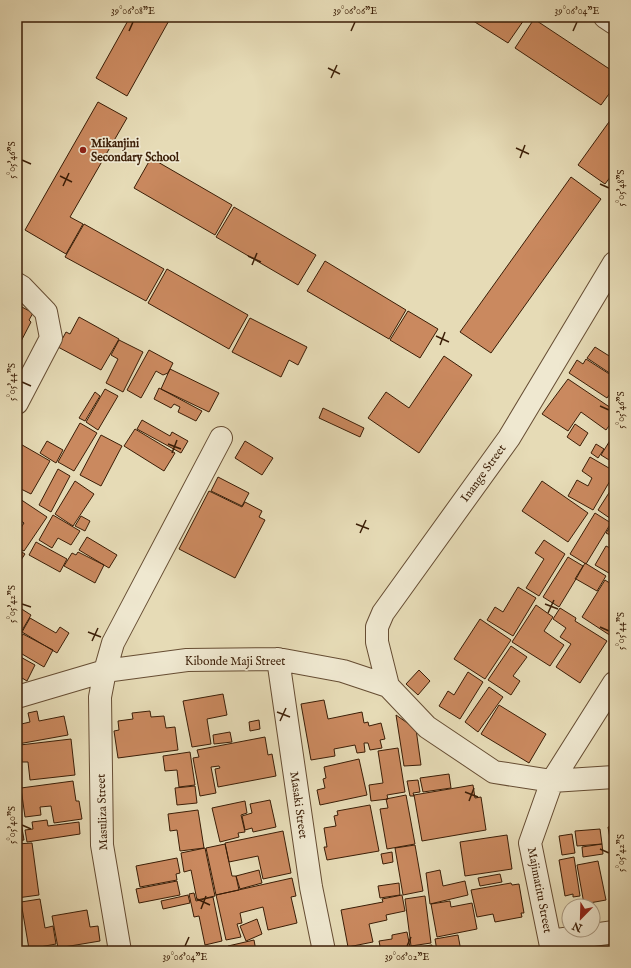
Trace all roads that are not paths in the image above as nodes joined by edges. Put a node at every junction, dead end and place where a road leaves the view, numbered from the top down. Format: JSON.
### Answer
{"nodes":[{"id":1,"x":605,"y":17,"type":"edge"},
{"id":2,"x":614,"y":23,"type":"edge"},
{"id":3,"x":614,"y":263,"type":"edge"},
{"id":4,"x":17,"y":284,"type":"edge"},
{"id":5,"x":17,"y":403,"type":"edge"},
{"id":6,"x":221,"y":438,"type":"dead end"},
{"id":7,"x":278,"y":659,"type":"junction"},
{"id":8,"x":105,"y":671,"type":"junction"},
{"id":9,"x":614,"y":683,"type":"edge"},
{"id":10,"x":388,"y":686,"type":"junction"},
{"id":11,"x":17,"y":697,"type":"edge"},
{"id":12,"x":614,"y":777,"type":"edge"},
{"id":13,"x":552,"y":781,"type":"junction"},
{"id":14,"x":614,"y":932,"type":"edge"},
{"id":15,"x":551,"y":946,"type":"edge"},
{"id":16,"x":120,"y":951,"type":"edge"},
{"id":17,"x":324,"y":951,"type":"edge"}],
"edges":[{"from":1,"to":2,"type":"street"},
{"from":3,"to":10,"type":"street","name":"Inange Street"},
{"from":4,"to":5,"type":"street"},
{"from":6,"to":8,"type":"street","name":"Masuliza Street"},
{"from":7,"to":8,"type":"street","name":"Kibonde Maji Street"},
{"from":7,"to":10,"type":"street","name":"Kibonde Maji Street"},
{"from":7,"to":17,"type":"street","name":"Masaki Street"},
{"from":8,"to":11,"type":"street","name":"Kibonde Maji Street"},
{"from":8,"to":16,"type":"street","name":"Masuliza Street"},
{"from":9,"to":13,"type":"street","name":"Majimatitu Street"},
{"from":10,"to":13,"type":"street","name":"Kibonde Maji Street"},
{"from":12,"to":13,"type":"street","name":"Kibonde Maji Street"},
{"from":13,"to":15,"type":"street","name":"Majimatitu Street"},
{"from":14,"to":15,"type":"street"}]}
